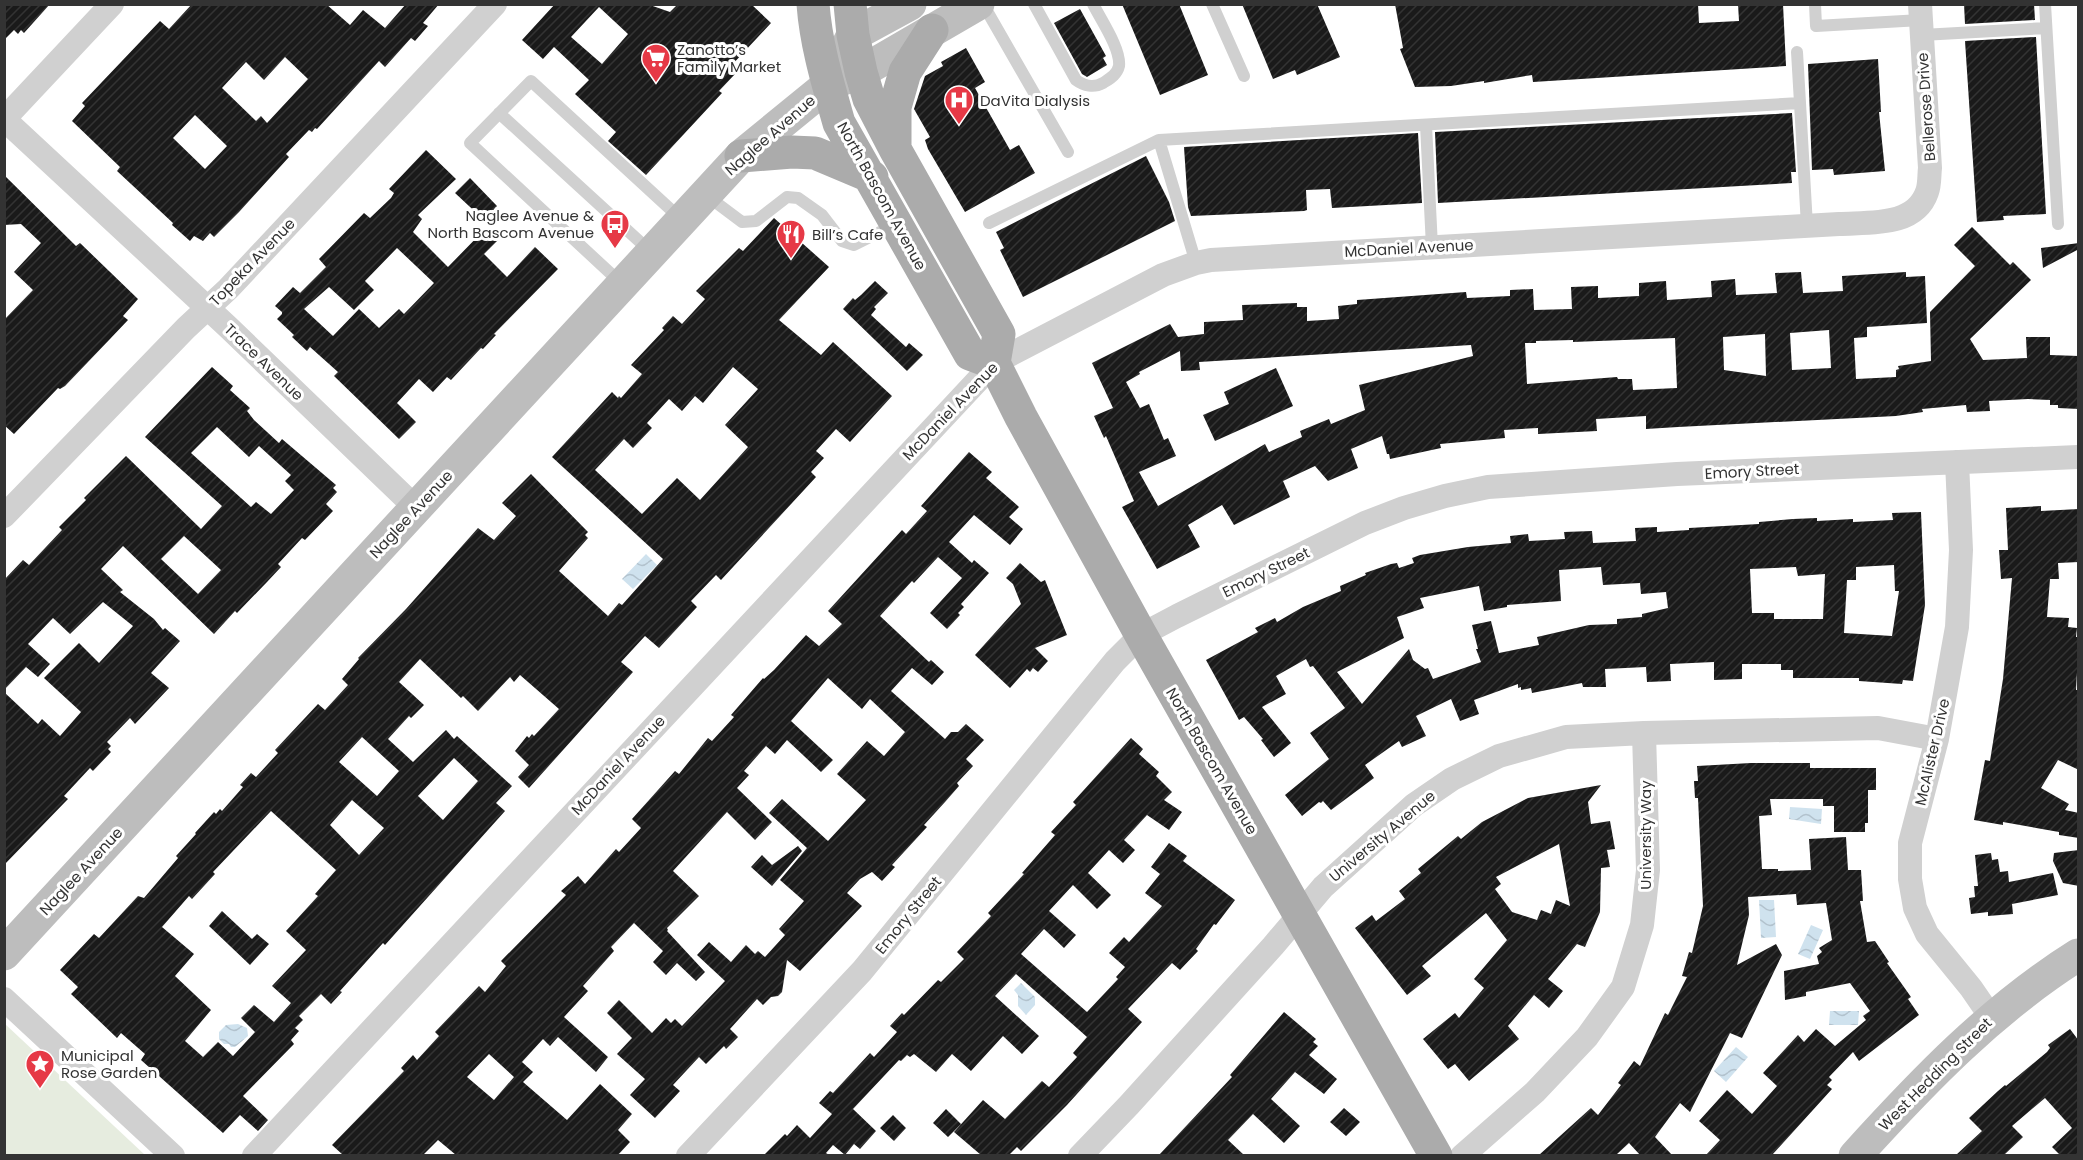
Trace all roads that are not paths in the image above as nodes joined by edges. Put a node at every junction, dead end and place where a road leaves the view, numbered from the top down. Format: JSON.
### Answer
{"nodes":[{"id":1,"x":112,"y":4,"type":"edge"},
{"id":2,"x":495,"y":4,"type":"edge"},
{"id":3,"x":813,"y":4,"type":"edge"},
{"id":4,"x":910,"y":4,"type":"edge"},
{"id":5,"x":978,"y":4,"type":"edge"},
{"id":6,"x":984,"y":4,"type":"edge"},
{"id":7,"x":1034,"y":4,"type":"edge"},
{"id":8,"x":1093,"y":4,"type":"edge"},
{"id":9,"x":1212,"y":4,"type":"edge"},
{"id":10,"x":1815,"y":4,"type":"edge"},
{"id":11,"x":2045,"y":4,"type":"edge"},
{"id":12,"x":852,"y":20,"type":"edge"},
{"id":13,"x":1921,"y":20,"type":"edge"},
{"id":14,"x":2046,"y":28,"type":"junction"},
{"id":15,"x":932,"y":30,"type":"junction"},
{"id":16,"x":1797,"y":52,"type":"dead end"},
{"id":17,"x":861,"y":72,"type":"junction"},
{"id":18,"x":1244,"y":76,"type":"dead end"},
{"id":19,"x":828,"y":85,"type":"junction"},
{"id":20,"x":1800,"y":103,"type":"junction"},
{"id":21,"x":499,"y":113,"type":"junction"},
{"id":22,"x":4,"y":119,"type":"edge"},
{"id":23,"x":1426,"y":125,"type":"junction"},
{"id":24,"x":1159,"y":140,"type":"junction"},
{"id":25,"x":895,"y":149,"type":"junction"},
{"id":26,"x":1068,"y":152,"type":"dead end"},
{"id":27,"x":741,"y":156,"type":"junction"},
{"id":28,"x":872,"y":177,"type":"junction"},
{"id":29,"x":705,"y":195,"type":"junction"},
{"id":30,"x":1920,"y":207,"type":"joint"},
{"id":31,"x":682,"y":220,"type":"junction"},
{"id":32,"x":897,"y":223,"type":"junction"},
{"id":33,"x":989,"y":223,"type":"dead end"},
{"id":34,"x":2058,"y":224,"type":"dead end"},
{"id":35,"x":1807,"y":226,"type":"junction"},
{"id":36,"x":1432,"y":247,"type":"junction"},
{"id":37,"x":652,"y":252,"type":"junction"},
{"id":38,"x":1196,"y":263,"type":"junction"},
{"id":39,"x":622,"y":284,"type":"junction"},
{"id":40,"x":207,"y":308,"type":"junction"},
{"id":41,"x":994,"y":363,"type":"junction"},
{"id":42,"x":2079,"y":457,"type":"edge"},
{"id":43,"x":1957,"y":462,"type":"junction"},
{"id":44,"x":416,"y":508,"type":"junction"},
{"id":45,"x":4,"y":516,"type":"edge"},
{"id":46,"x":1140,"y":635,"type":"junction"},
{"id":47,"x":1644,"y":733,"type":"junction"},
{"id":48,"x":1936,"y":739,"type":"junction"},
{"id":49,"x":1299,"y":913,"type":"junction"},
{"id":50,"x":4,"y":954,"type":"edge"},
{"id":51,"x":2079,"y":955,"type":"edge"},
{"id":52,"x":4,"y":999,"type":"edge"},
{"id":53,"x":1991,"y":1017,"type":"junction"},
{"id":54,"x":173,"y":1155,"type":"edge"},
{"id":55,"x":254,"y":1155,"type":"edge"},
{"id":56,"x":688,"y":1155,"type":"edge"},
{"id":57,"x":1080,"y":1155,"type":"edge"},
{"id":58,"x":1436,"y":1155,"type":"edge"},
{"id":59,"x":1462,"y":1155,"type":"edge"},
{"id":60,"x":1855,"y":1155,"type":"edge"}],
"edges":[{"from":1,"to":22,"type":"street"},
{"from":2,"to":40,"type":"street","name":"Topeka Avenue"},
{"from":3,"to":19,"type":"main road","name":"North Bascom Avenue"},
{"from":4,"to":12,"type":"main road"},
{"from":5,"to":15,"type":"main road","name":"Naglee Avenue"},
{"from":6,"to":26,"type":"lane"},
{"from":7,"to":8,"type":"lane"},
{"from":9,"to":18,"type":"lane"},
{"from":10,"to":13,"type":"lane"},
{"from":11,"to":14,"type":"lane"},
{"from":12,"to":17,"type":"main road"},
{"from":12,"to":19,"type":"main road","name":"Naglee Avenue"},
{"from":13,"to":14,"type":"lane"},
{"from":13,"to":30,"type":"street","name":"Bellerose Drive"},
{"from":14,"to":34,"type":"lane"},
{"from":15,"to":17,"type":"main road","name":"Naglee Avenue"},
{"from":15,"to":25,"type":"main road"},
{"from":16,"to":20,"type":"lane"},
{"from":17,"to":19,"type":"main road","name":"Naglee Avenue"},
{"from":17,"to":25,"type":"main road"},
{"from":19,"to":27,"type":"main road","name":"Naglee Avenue"},
{"from":19,"to":28,"type":"main road","name":"North Bascom Avenue"},
{"from":20,"to":23,"type":"lane"},
{"from":20,"to":35,"type":"lane"},
{"from":21,"to":31,"type":"lane"},
{"from":21,"to":37,"type":"lane"},
{"from":21,"to":39,"type":"lane"},
{"from":22,"to":40,"type":"street","name":"Trace Avenue"},
{"from":23,"to":24,"type":"lane"},
{"from":23,"to":36,"type":"lane"},
{"from":24,"to":33,"type":"lane"},
{"from":24,"to":38,"type":"lane"},
{"from":25,"to":41,"type":"main road"},
{"from":27,"to":28,"type":"main road"},
{"from":27,"to":29,"type":"main road","name":"Naglee Avenue"},
{"from":28,"to":32,"type":"main road","name":"North Bascom Avenue"},
{"from":29,"to":31,"type":"main road","name":"Naglee Avenue"},
{"from":29,"to":32,"type":"lane"},
{"from":30,"to":35,"type":"street","name":"McDaniel Avenue"},
{"from":31,"to":37,"type":"main road","name":"Naglee Avenue"},
{"from":32,"to":41,"type":"main road","name":"North Bascom Avenue"},
{"from":35,"to":36,"type":"street","name":"McDaniel Avenue"},
{"from":36,"to":38,"type":"street","name":"McDaniel Avenue"},
{"from":37,"to":39,"type":"main road","name":"Naglee Avenue"},
{"from":38,"to":41,"type":"street","name":"McDaniel Avenue"},
{"from":39,"to":44,"type":"main road","name":"Naglee Avenue"},
{"from":40,"to":44,"type":"street","name":"Trace Avenue"},
{"from":40,"to":45,"type":"street","name":"Topeka Avenue"},
{"from":41,"to":46,"type":"main road","name":"North Bascom Avenue"},
{"from":41,"to":55,"type":"street","name":"McDaniel Avenue"},
{"from":42,"to":43,"type":"street","name":"Emory Street"},
{"from":43,"to":46,"type":"street","name":"Emory Street"},
{"from":43,"to":48,"type":"street","name":"McAlister Drive"},
{"from":44,"to":50,"type":"main road","name":"Naglee Avenue"},
{"from":46,"to":49,"type":"main road","name":"North Bascom Avenue"},
{"from":46,"to":56,"type":"street","name":"Emory Street"},
{"from":47,"to":48,"type":"street","name":"University Avenue"},
{"from":47,"to":49,"type":"street","name":"University Avenue"},
{"from":47,"to":59,"type":"street","name":"University Way"},
{"from":48,"to":53,"type":"street","name":"McAlister Drive"},
{"from":49,"to":57,"type":"street","name":"University Avenue"},
{"from":49,"to":58,"type":"main road","name":"North Bascom Avenue"},
{"from":51,"to":53,"type":"main road","name":"West Hedding Street"},
{"from":52,"to":54,"type":"street"},
{"from":53,"to":60,"type":"main road","name":"West Hedding Street"}]}
